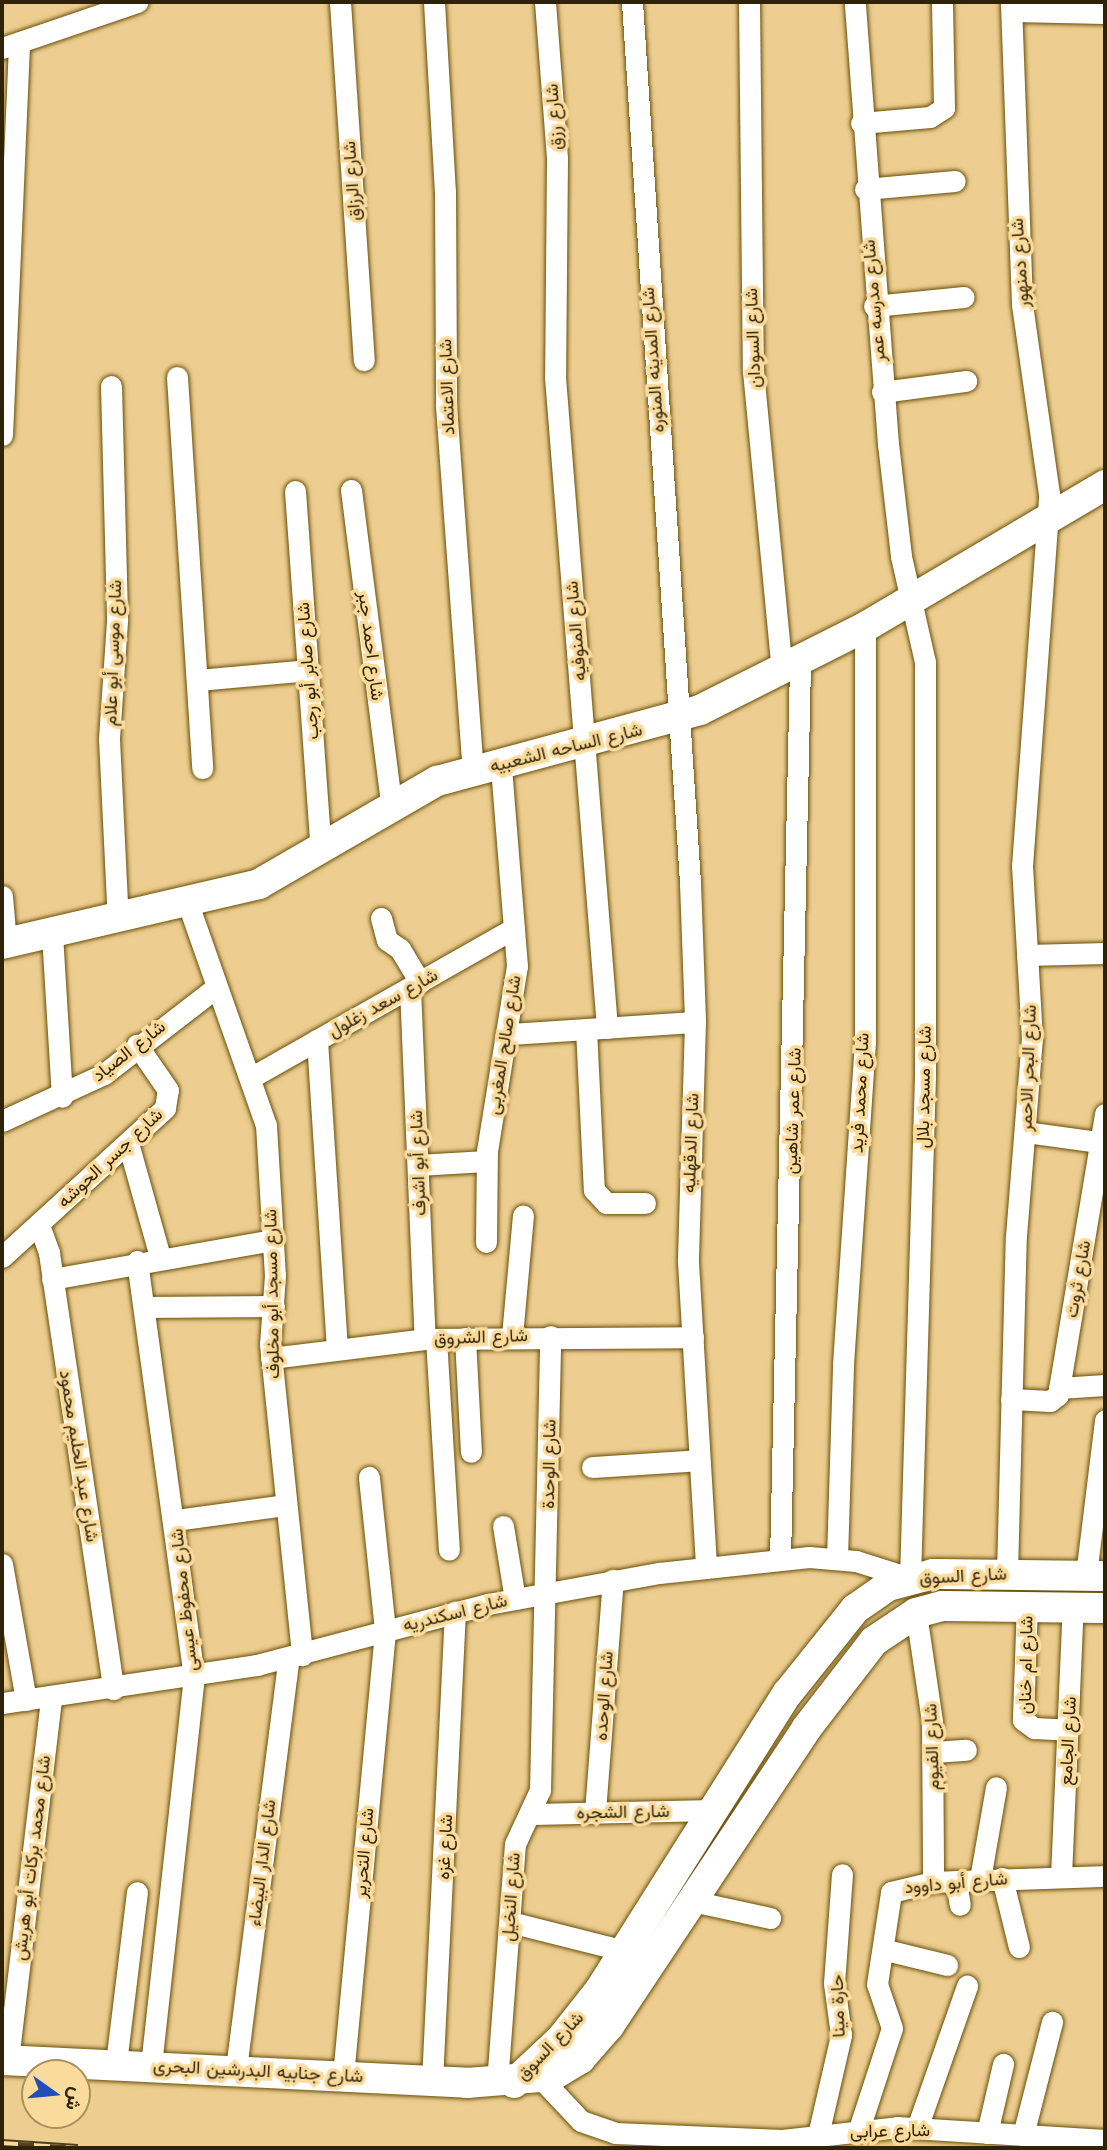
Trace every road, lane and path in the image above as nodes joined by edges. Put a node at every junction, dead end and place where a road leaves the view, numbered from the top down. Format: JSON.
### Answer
{"nodes":[{"id":1,"x":137,"y":2,"type":"edge"},
{"id":2,"x":340,"y":2,"type":"edge"},
{"id":3,"x":434,"y":2,"type":"edge"},
{"id":4,"x":545,"y":2,"type":"edge"},
{"id":5,"x":632,"y":2,"type":"edge"},
{"id":6,"x":749,"y":2,"type":"edge"},
{"id":7,"x":855,"y":2,"type":"edge"},
{"id":8,"x":942,"y":2,"type":"edge"},
{"id":9,"x":1012,"y":6,"type":"edge"},
{"id":10,"x":1105,"y":12,"type":"edge"},
{"id":11,"x":10,"y":45,"type":"edge"},
{"id":12,"x":861,"y":123,"type":"junction"},
{"id":13,"x":955,"y":181,"type":"dead end"},
{"id":14,"x":865,"y":189,"type":"junction"},
{"id":15,"x":556,"y":233,"type":"joint"},
{"id":16,"x":964,"y":297,"type":"dead end"},
{"id":17,"x":874,"y":306,"type":"junction"},
{"id":18,"x":364,"y":360,"type":"dead end"},
{"id":19,"x":177,"y":376,"type":"dead end"},
{"id":20,"x":966,"y":381,"type":"dead end"},
{"id":21,"x":111,"y":386,"type":"dead end"},
{"id":22,"x":882,"y":392,"type":"junction"},
{"id":23,"x":2,"y":435,"type":"edge"},
{"id":24,"x":1105,"y":485,"type":"edge"},
{"id":25,"x":351,"y":490,"type":"dead end"},
{"id":26,"x":295,"y":491,"type":"dead end"},
{"id":27,"x":1045,"y":521,"type":"junction"},
{"id":28,"x":912,"y":598,"type":"junction"},
{"id":29,"x":865,"y":627,"type":"junction"},
{"id":30,"x":791,"y":668,"type":"junction"},
{"id":31,"x":308,"y":670,"type":"junction"},
{"id":32,"x":197,"y":680,"type":"junction"},
{"id":33,"x":681,"y":718,"type":"junction"},
{"id":34,"x":585,"y":745,"type":"junction"},
{"id":35,"x":202,"y":768,"type":"dead end"},
{"id":36,"x":487,"y":768,"type":"junction"},
{"id":37,"x":391,"y":803,"type":"junction"},
{"id":38,"x":321,"y":851,"type":"junction"},
{"id":39,"x":2,"y":895,"type":"edge"},
{"id":40,"x":188,"y":904,"type":"junction"},
{"id":41,"x":381,"y":918,"type":"dead end"},
{"id":42,"x":118,"y":920,"type":"junction"},
{"id":43,"x":514,"y":928,"type":"junction"},
{"id":44,"x":52,"y":934,"type":"junction"},
{"id":45,"x":4,"y":944,"type":"edge"},
{"id":46,"x":1105,"y":947,"type":"edge"},
{"id":47,"x":1105,"y":953,"type":"edge"},
{"id":48,"x":1027,"y":955,"type":"junction"},
{"id":49,"x":415,"y":985,"type":"junction"},
{"id":50,"x":214,"y":989,"type":"junction"},
{"id":51,"x":695,"y":1022,"type":"junction"},
{"id":52,"x":607,"y":1028,"type":"junction"},
{"id":53,"x":586,"y":1029,"type":"junction"},
{"id":54,"x":509,"y":1034,"type":"junction"},
{"id":55,"x":317,"y":1040,"type":"junction"},
{"id":56,"x":137,"y":1045,"type":"junction"},
{"id":57,"x":252,"y":1077,"type":"junction"},
{"id":58,"x":62,"y":1097,"type":"junction"},
{"id":59,"x":1105,"y":1114,"type":"edge"},
{"id":60,"x":2,"y":1121,"type":"edge"},
{"id":61,"x":1026,"y":1132,"type":"junction"},
{"id":62,"x":128,"y":1143,"type":"junction"},
{"id":63,"x":1103,"y":1143,"type":"edge"},
{"id":64,"x":486,"y":1161,"type":"junction"},
{"id":65,"x":418,"y":1165,"type":"junction"},
{"id":66,"x":645,"y":1203,"type":"dead end"},
{"id":67,"x":523,"y":1216,"type":"dead end"},
{"id":68,"x":1096,"y":1223,"type":"edge"},
{"id":69,"x":39,"y":1225,"type":"junction"},
{"id":70,"x":274,"y":1240,"type":"junction"},
{"id":71,"x":486,"y":1242,"type":"dead end"},
{"id":72,"x":2,"y":1257,"type":"edge"},
{"id":73,"x":160,"y":1258,"type":"junction"},
{"id":74,"x":137,"y":1261,"type":"junction"},
{"id":75,"x":52,"y":1279,"type":"junction"},
{"id":76,"x":274,"y":1306,"type":"junction"},
{"id":77,"x":144,"y":1307,"type":"junction"},
{"id":78,"x":512,"y":1336,"type":"junction"},
{"id":79,"x":550,"y":1336,"type":"junction"},
{"id":80,"x":693,"y":1337,"type":"junction"},
{"id":81,"x":465,"y":1338,"type":"junction"},
{"id":82,"x":431,"y":1339,"type":"junction"},
{"id":83,"x":337,"y":1348,"type":"junction"},
{"id":84,"x":271,"y":1358,"type":"junction"},
{"id":85,"x":1105,"y":1385,"type":"edge"},
{"id":86,"x":1059,"y":1388,"type":"junction"},
{"id":87,"x":1011,"y":1399,"type":"junction"},
{"id":88,"x":1105,"y":1420,"type":"edge"},
{"id":89,"x":471,"y":1452,"type":"dead end"},
{"id":90,"x":699,"y":1460,"type":"junction"},
{"id":91,"x":592,"y":1467,"type":"dead end"},
{"id":92,"x":369,"y":1478,"type":"dead end"},
{"id":93,"x":285,"y":1504,"type":"junction"},
{"id":94,"x":176,"y":1520,"type":"junction"},
{"id":95,"x":503,"y":1526,"type":"dead end"},
{"id":96,"x":449,"y":1550,"type":"dead end"},
{"id":97,"x":837,"y":1558,"type":"junction"},
{"id":98,"x":780,"y":1560,"type":"junction"},
{"id":99,"x":2,"y":1564,"type":"edge"},
{"id":100,"x":706,"y":1567,"type":"junction"},
{"id":101,"x":1007,"y":1573,"type":"junction"},
{"id":102,"x":1096,"y":1576,"type":"edge"},
{"id":103,"x":910,"y":1578,"type":"junction"},
{"id":104,"x":613,"y":1580,"type":"junction"},
{"id":105,"x":547,"y":1592,"type":"junction"},
{"id":106,"x":515,"y":1599,"type":"junction"},
{"id":107,"x":1027,"y":1603,"type":"junction"},
{"id":108,"x":1073,"y":1606,"type":"junction"},
{"id":109,"x":1105,"y":1608,"type":"edge"},
{"id":110,"x":455,"y":1612,"type":"junction"},
{"id":111,"x":916,"y":1613,"type":"junction"},
{"id":112,"x":385,"y":1630,"type":"junction"},
{"id":113,"x":295,"y":1656,"type":"junction"},
{"id":114,"x":194,"y":1676,"type":"junction"},
{"id":115,"x":113,"y":1689,"type":"junction"},
{"id":116,"x":51,"y":1697,"type":"junction"},
{"id":117,"x":26,"y":1700,"type":"junction"},
{"id":118,"x":2,"y":1703,"type":"edge"},
{"id":119,"x":1068,"y":1730,"type":"junction"},
{"id":120,"x":966,"y":1750,"type":"dead end"},
{"id":121,"x":934,"y":1752,"type":"junction"},
{"id":122,"x":996,"y":1787,"type":"dead end"},
{"id":123,"x":714,"y":1810,"type":"junction"},
{"id":124,"x":595,"y":1812,"type":"junction"},
{"id":125,"x":532,"y":1814,"type":"junction"},
{"id":126,"x":842,"y":1874,"type":"dead end"},
{"id":127,"x":1062,"y":1876,"type":"junction"},
{"id":128,"x":1105,"y":1876,"type":"edge"},
{"id":129,"x":1002,"y":1878,"type":"junction"},
{"id":130,"x":980,"y":1880,"type":"junction"},
{"id":131,"x":956,"y":1881,"type":"junction"},
{"id":132,"x":933,"y":1882,"type":"junction"},
{"id":133,"x":137,"y":1892,"type":"dead end"},
{"id":134,"x":692,"y":1901,"type":"junction"},
{"id":135,"x":960,"y":1905,"type":"dead end"},
{"id":136,"x":770,"y":1918,"type":"dead end"},
{"id":137,"x":510,"y":1922,"type":"junction"},
{"id":138,"x":1019,"y":1947,"type":"dead end"},
{"id":139,"x":886,"y":1950,"type":"junction"},
{"id":140,"x":625,"y":1951,"type":"junction"},
{"id":141,"x":947,"y":1965,"type":"dead end"},
{"id":142,"x":967,"y":1986,"type":"dead end"},
{"id":143,"x":1052,"y":2022,"type":"dead end"},
{"id":144,"x":5,"y":2060,"type":"edge"},
{"id":145,"x":116,"y":2063,"type":"junction"},
{"id":146,"x":1003,"y":2064,"type":"dead end"},
{"id":147,"x":151,"y":2065,"type":"junction"},
{"id":148,"x":236,"y":2069,"type":"junction"},
{"id":149,"x":343,"y":2076,"type":"junction"},
{"id":150,"x":521,"y":2078,"type":"junction"},
{"id":151,"x":432,"y":2081,"type":"junction"},
{"id":152,"x":917,"y":2128,"type":"junction"},
{"id":153,"x":859,"y":2129,"type":"junction"},
{"id":154,"x":987,"y":2133,"type":"junction"},
{"id":155,"x":818,"y":2135,"type":"junction"},
{"id":156,"x":1023,"y":2135,"type":"junction"},
{"id":157,"x":1105,"y":2140,"type":"edge"}],
"edges":[{"from":1,"to":11,"type":"street"},
{"from":2,"to":18,"type":"street","name":"شارع الرزاق"},
{"from":3,"to":36,"type":"street","name":"شارع الاعتماد"},
{"from":4,"to":15,"type":"street","name":"شارع رزق"},
{"from":5,"to":33,"type":"street","name":"شارع المدينه المنوره"},
{"from":6,"to":30,"type":"street","name":"شارع السودان"},
{"from":7,"to":12,"type":"street","name":"شارع مدرسه عمر"},
{"from":8,"to":12,"type":"street"},
{"from":9,"to":10,"type":"street"},
{"from":9,"to":27,"type":"street","name":"شارع دمنهور"},
{"from":11,"to":23,"type":"street"},
{"from":12,"to":14,"type":"street","name":"شارع مدرسه عمر"},
{"from":13,"to":14,"type":"street"},
{"from":14,"to":17,"type":"street","name":"شارع مدرسه عمر"},
{"from":15,"to":34,"type":"street","name":"شارع المنوفيه"},
{"from":16,"to":17,"type":"street"},
{"from":17,"to":22,"type":"street","name":"شارع مدرسه عمر"},
{"from":19,"to":32,"type":"street"},
{"from":20,"to":22,"type":"street"},
{"from":21,"to":42,"type":"street","name":"شارع موسى أبو علام"},
{"from":22,"to":28,"type":"street","name":"شارع مدرسه عمر"},
{"from":24,"to":27,"type":"street","name":"شارع الساحه الشعبيه"},
{"from":25,"to":37,"type":"street","name":"شارع احمد جبر"},
{"from":26,"to":31,"type":"street","name":"شارع صابر أبو رجب"},
{"from":27,"to":28,"type":"street","name":"شارع الساحه الشعبيه"},
{"from":27,"to":48,"type":"street","name":"شارع البحر الاحمر"},
{"from":28,"to":29,"type":"street","name":"شارع الساحه الشعبيه"},
{"from":28,"to":103,"type":"street","name":"شارع مسجد بلال"},
{"from":29,"to":30,"type":"street","name":"شارع الساحه الشعبيه"},
{"from":29,"to":97,"type":"street","name":"شارع محمد فريد"},
{"from":30,"to":33,"type":"street","name":"شارع الساحه الشعبيه"},
{"from":30,"to":98,"type":"street","name":"شارع عمر شاهين"},
{"from":31,"to":32,"type":"street"},
{"from":31,"to":38,"type":"street","name":"شارع صابر أبو رجب"},
{"from":32,"to":35,"type":"street"},
{"from":33,"to":34,"type":"street","name":"شارع الساحه الشعبيه"},
{"from":33,"to":51,"type":"street","name":"شارع الدقهليه"},
{"from":34,"to":36,"type":"street","name":"شارع الساحه الشعبيه"},
{"from":34,"to":52,"type":"street","name":"شارع المنوفيه"},
{"from":36,"to":37,"type":"street","name":"شارع الساحه الشعبيه"},
{"from":36,"to":43,"type":"street","name":"شارع صالح المغربى"},
{"from":37,"to":38,"type":"street","name":"شارع الساحه الشعبيه"},
{"from":38,"to":40,"type":"street","name":"شارع الساحه الشعبيه"},
{"from":39,"to":45,"type":"street"},
{"from":40,"to":42,"type":"street","name":"شارع الساحه الشعبيه"},
{"from":40,"to":50,"type":"street","name":"شارع مسجد أبو مخلوف"},
{"from":41,"to":49,"type":"street"},
{"from":42,"to":44,"type":"street","name":"شارع الساحه الشعبيه"},
{"from":43,"to":49,"type":"street","name":"شارع سعد زغلول"},
{"from":43,"to":54,"type":"street","name":"شارع صالح المغربى"},
{"from":44,"to":45,"type":"street","name":"شارع الساحه الشعبيه"},
{"from":44,"to":58,"type":"street"},
{"from":46,"to":47,"type":"street"},
{"from":47,"to":48,"type":"street"},
{"from":48,"to":61,"type":"street","name":"شارع البحر الاحمر"},
{"from":49,"to":55,"type":"street","name":"شارع سعد زغلول"},
{"from":49,"to":65,"type":"street","name":"شارع أبو اشرف"},
{"from":50,"to":56,"type":"street","name":"شارع الصياد"},
{"from":50,"to":57,"type":"street","name":"شارع مسجد أبو مخلوف"},
{"from":51,"to":52,"type":"street"},
{"from":51,"to":80,"type":"street","name":"شارع الدقهليه"},
{"from":52,"to":53,"type":"street"},
{"from":53,"to":54,"type":"street"},
{"from":53,"to":66,"type":"street"},
{"from":54,"to":64,"type":"street","name":"شارع صالح المغربى"},
{"from":55,"to":57,"type":"street","name":"شارع سعد زغلول"},
{"from":55,"to":83,"type":"street"},
{"from":56,"to":58,"type":"street","name":"شارع الصياد"},
{"from":56,"to":62,"type":"street","name":"شارع جسر الحوشه"},
{"from":57,"to":70,"type":"street","name":"شارع مسجد أبو مخلوف"},
{"from":58,"to":60,"type":"street","name":"شارع الصياد"},
{"from":59,"to":63,"type":"street","name":"شارع ثروت"},
{"from":61,"to":63,"type":"street"},
{"from":61,"to":87,"type":"street","name":"شارع البحر الاحمر"},
{"from":62,"to":69,"type":"street","name":"شارع جسر الحوشه"},
{"from":62,"to":73,"type":"street"},
{"from":63,"to":68,"type":"street","name":"شارع ثروت"},
{"from":64,"to":65,"type":"street"},
{"from":64,"to":71,"type":"street","name":"شارع صالح المغربى"},
{"from":65,"to":82,"type":"street","name":"شارع أبو اشرف"},
{"from":67,"to":78,"type":"street"},
{"from":68,"to":86,"type":"street","name":"شارع ثروت"},
{"from":69,"to":72,"type":"street","name":"شارع جسر الحوشه"},
{"from":69,"to":75,"type":"street","name":"شارع عبد الحليم محمود"},
{"from":70,"to":73,"type":"street"},
{"from":70,"to":76,"type":"street","name":"شارع مسجد أبو مخلوف"},
{"from":73,"to":74,"type":"street"},
{"from":74,"to":75,"type":"street"},
{"from":74,"to":77,"type":"street","name":"شارع محفوظ عيسى"},
{"from":75,"to":115,"type":"street","name":"شارع عبد الحليم محمود"},
{"from":76,"to":77,"type":"street"},
{"from":76,"to":84,"type":"street","name":"شارع مسجد أبو مخلوف"},
{"from":77,"to":94,"type":"street","name":"شارع محفوظ عيسى"},
{"from":78,"to":79,"type":"street","name":"شارع الشروق"},
{"from":78,"to":81,"type":"street","name":"شارع الشروق"},
{"from":79,"to":80,"type":"street","name":"شارع الشروق"},
{"from":79,"to":105,"type":"street","name":"شارع الوحدة"},
{"from":80,"to":90,"type":"street","name":"شارع الدقهليه"},
{"from":81,"to":82,"type":"street","name":"شارع الشروق"},
{"from":81,"to":89,"type":"street"},
{"from":82,"to":83,"type":"street","name":"شارع الشروق"},
{"from":82,"to":96,"type":"street","name":"شارع أبو اشرف"},
{"from":83,"to":84,"type":"street","name":"شارع الشروق"},
{"from":84,"to":93,"type":"street","name":"شارع مسجد أبو مخلوف"},
{"from":85,"to":86,"type":"street"},
{"from":86,"to":87,"type":"street"},
{"from":87,"to":101,"type":"street","name":"شارع البحر الاحمر"},
{"from":88,"to":102,"type":"street"},
{"from":90,"to":91,"type":"street"},
{"from":90,"to":100,"type":"street","name":"شارع الدقهليه"},
{"from":92,"to":112,"type":"street","name":"شارع التحرير"},
{"from":93,"to":94,"type":"street"},
{"from":93,"to":113,"type":"street","name":"شارع مسجد أبو مخلوف"},
{"from":94,"to":114,"type":"street","name":"شارع محفوظ عيسى"},
{"from":95,"to":106,"type":"street"},
{"from":97,"to":98,"type":"street","name":"شارع اسكندريه"},
{"from":97,"to":103,"type":"street","name":"شارع اسكندريه"},
{"from":98,"to":100,"type":"street","name":"شارع اسكندريه"},
{"from":99,"to":117,"type":"street"},
{"from":100,"to":104,"type":"street","name":"شارع اسكندريه"},
{"from":101,"to":102,"type":"street","name":"شارع السوق"},
{"from":101,"to":103,"type":"street","name":"شارع السوق"},
{"from":103,"to":123,"type":"street","name":"شارع السوق"},
{"from":104,"to":105,"type":"street","name":"شارع اسكندريه"},
{"from":104,"to":124,"type":"street","name":"شارع الوحده"},
{"from":105,"to":106,"type":"street","name":"شارع اسكندريه"},
{"from":105,"to":125,"type":"street","name":"شارع النخيل"},
{"from":106,"to":110,"type":"street","name":"شارع اسكندريه"},
{"from":107,"to":108,"type":"street","name":"شارع السوق"},
{"from":107,"to":111,"type":"street","name":"شارع السوق"},
{"from":107,"to":119,"type":"street","name":"شارع ام خنان"},
{"from":108,"to":109,"type":"street","name":"شارع السوق"},
{"from":108,"to":119,"type":"street","name":"شارع الجامع"},
{"from":110,"to":112,"type":"street","name":"شارع اسكندريه"},
{"from":110,"to":151,"type":"street","name":"شارع غزه"},
{"from":111,"to":121,"type":"street","name":"شارع الفيوم"},
{"from":111,"to":134,"type":"street","name":"شارع السوق"},
{"from":112,"to":113,"type":"street","name":"شارع اسكندريه"},
{"from":112,"to":149,"type":"street","name":"شارع التحرير"},
{"from":113,"to":114,"type":"street","name":"شارع اسكندريه"},
{"from":113,"to":148,"type":"street","name":"شارع الدار البيضاء"},
{"from":114,"to":115,"type":"street","name":"شارع اسكندريه"},
{"from":114,"to":147,"type":"street","name":"شارع محفوظ عيسى"},
{"from":115,"to":116,"type":"street","name":"شارع اسكندريه"},
{"from":116,"to":117,"type":"street","name":"شارع اسكندريه"},
{"from":116,"to":144,"type":"street","name":"شارع محمد بركات أبو هريش"},
{"from":117,"to":118,"type":"street","name":"شارع اسكندريه"},
{"from":119,"to":127,"type":"street","name":"شارع الجامع"},
{"from":120,"to":121,"type":"street"},
{"from":121,"to":132,"type":"street","name":"شارع الفيوم"},
{"from":122,"to":130,"type":"street"},
{"from":123,"to":124,"type":"street","name":"شارع الشجره"},
{"from":123,"to":140,"type":"street","name":"شارع السوق"},
{"from":124,"to":125,"type":"street","name":"شارع الشجره"},
{"from":125,"to":137,"type":"street","name":"شارع النخيل"},
{"from":126,"to":155,"type":"street","name":"حارة مينا"},
{"from":127,"to":128,"type":"street","name":"شارع أبو داوود"},
{"from":127,"to":129,"type":"street","name":"شارع أبو داوود"},
{"from":129,"to":130,"type":"street","name":"شارع أبو داوود"},
{"from":129,"to":138,"type":"street"},
{"from":130,"to":131,"type":"street","name":"شارع أبو داوود"},
{"from":131,"to":132,"type":"street","name":"شارع أبو داوود"},
{"from":131,"to":135,"type":"street"},
{"from":132,"to":139,"type":"street","name":"شارع أبو داوود"},
{"from":133,"to":145,"type":"street"},
{"from":134,"to":136,"type":"street"},
{"from":134,"to":150,"type":"street","name":"شارع السوق"},
{"from":137,"to":140,"type":"street"},
{"from":137,"to":150,"type":"street","name":"شارع النخيل"},
{"from":139,"to":141,"type":"street"},
{"from":139,"to":153,"type":"street","name":"شارع أبو داوود"},
{"from":140,"to":150,"type":"street","name":"شارع السوق"},
{"from":142,"to":152,"type":"street"},
{"from":143,"to":156,"type":"street"},
{"from":144,"to":145,"type":"street","name":"شارع جنابيه البدرشين البحرى"},
{"from":145,"to":147,"type":"street","name":"شارع جنابيه البدرشين البحرى"},
{"from":146,"to":154,"type":"street"},
{"from":147,"to":148,"type":"street","name":"شارع جنابيه البدرشين البحرى"},
{"from":148,"to":149,"type":"street","name":"شارع جنابيه البدرشين البحرى"},
{"from":149,"to":151,"type":"street","name":"شارع جنابيه البدرشين البحرى"},
{"from":150,"to":151,"type":"street","name":"شارع جنابيه البدرشين البحرى"},
{"from":150,"to":155,"type":"street","name":"شارع عرابى"},
{"from":152,"to":153,"type":"street","name":"شارع عرابى"},
{"from":152,"to":154,"type":"street","name":"شارع عرابى"},
{"from":153,"to":155,"type":"street","name":"شارع عرابى"},
{"from":154,"to":156,"type":"street","name":"شارع عرابى"},
{"from":156,"to":157,"type":"street","name":"شارع عرابى"}]}
